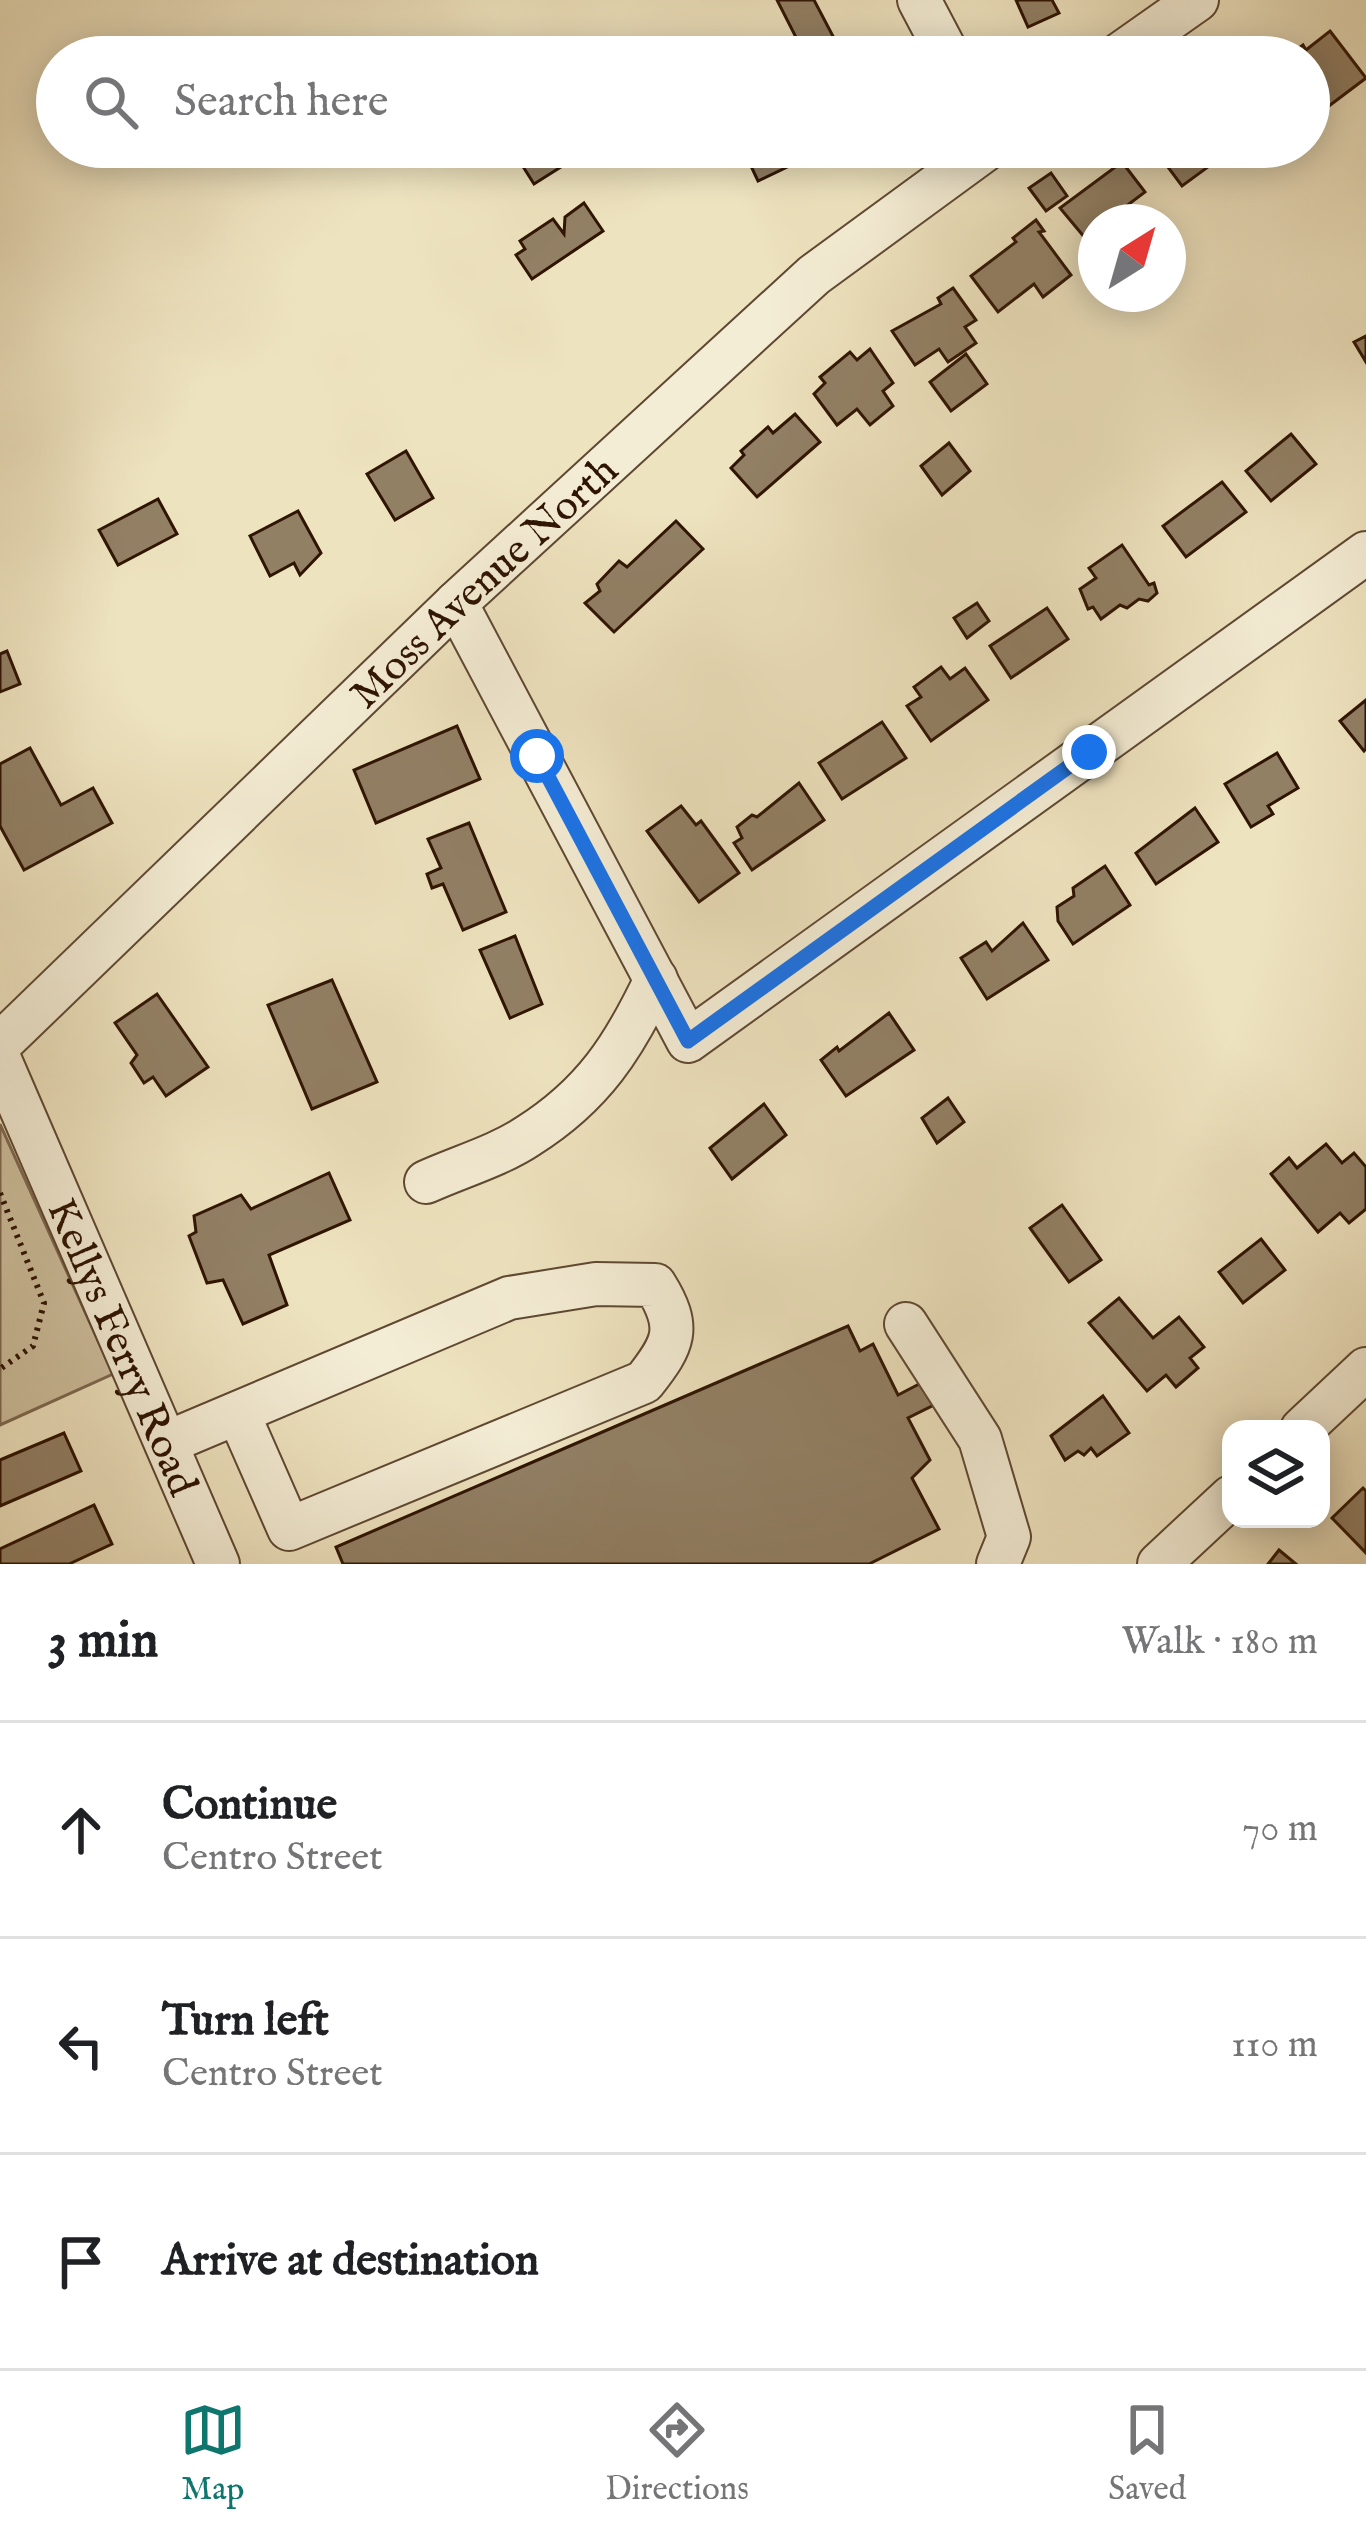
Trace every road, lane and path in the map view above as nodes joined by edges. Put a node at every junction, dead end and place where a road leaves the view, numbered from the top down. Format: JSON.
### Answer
{"nodes":[{"id":1,"x":919,"y":0,"type":"edge"},
{"id":2,"x":1197,"y":0,"type":"edge"},
{"id":3,"x":938,"y":36,"type":"edge"},
{"id":4,"x":1146,"y":36,"type":"edge"},
{"id":5,"x":959,"y":168,"type":"edge"},
{"id":6,"x":1366,"y":553,"type":"edge"},
{"id":7,"x":456,"y":603,"type":"junction"},
{"id":8,"x":656,"y":979,"type":"junction"},
{"id":9,"x":0,"y":1044,"type":"edge"},
{"id":10,"x":0,"y":1060,"type":"edge"},
{"id":11,"x":426,"y":1181,"type":"dead end"},
{"id":12,"x":0,"y":1193,"type":"edge"},
{"id":13,"x":906,"y":1324,"type":"dead end"},
{"id":14,"x":1366,"y":1369,"type":"edge"},
{"id":15,"x":0,"y":1370,"type":"edge"},
{"id":16,"x":238,"y":1413,"type":"junction"},
{"id":17,"x":1312,"y":1420,"type":"edge"},
{"id":18,"x":166,"y":1443,"type":"junction"},
{"id":19,"x":1222,"y":1505,"type":"edge"},
{"id":20,"x":218,"y":1564,"type":"edge"},
{"id":21,"x":998,"y":1564,"type":"edge"},
{"id":22,"x":1160,"y":1564,"type":"edge"}],
"edges":[{"from":1,"to":3,"type":"street"},
{"from":2,"to":4,"type":"street"},
{"from":5,"to":7,"type":"street","name":"Moss Avenue North"},
{"from":6,"to":8,"type":"street"},
{"from":7,"to":8,"type":"street"},
{"from":7,"to":9,"type":"street","name":"Moss Avenue North"},
{"from":8,"to":11,"type":"street"},
{"from":10,"to":18,"type":"street","name":"Kellys Ferry Road"},
{"from":12,"to":15,"type":"path"},
{"from":13,"to":21,"type":"street"},
{"from":14,"to":17,"type":"street"},
{"from":16,"to":16,"type":"street"},
{"from":16,"to":18,"type":"street"},
{"from":18,"to":20,"type":"street","name":"Kellys Ferry Road"},
{"from":19,"to":22,"type":"street"}]}
